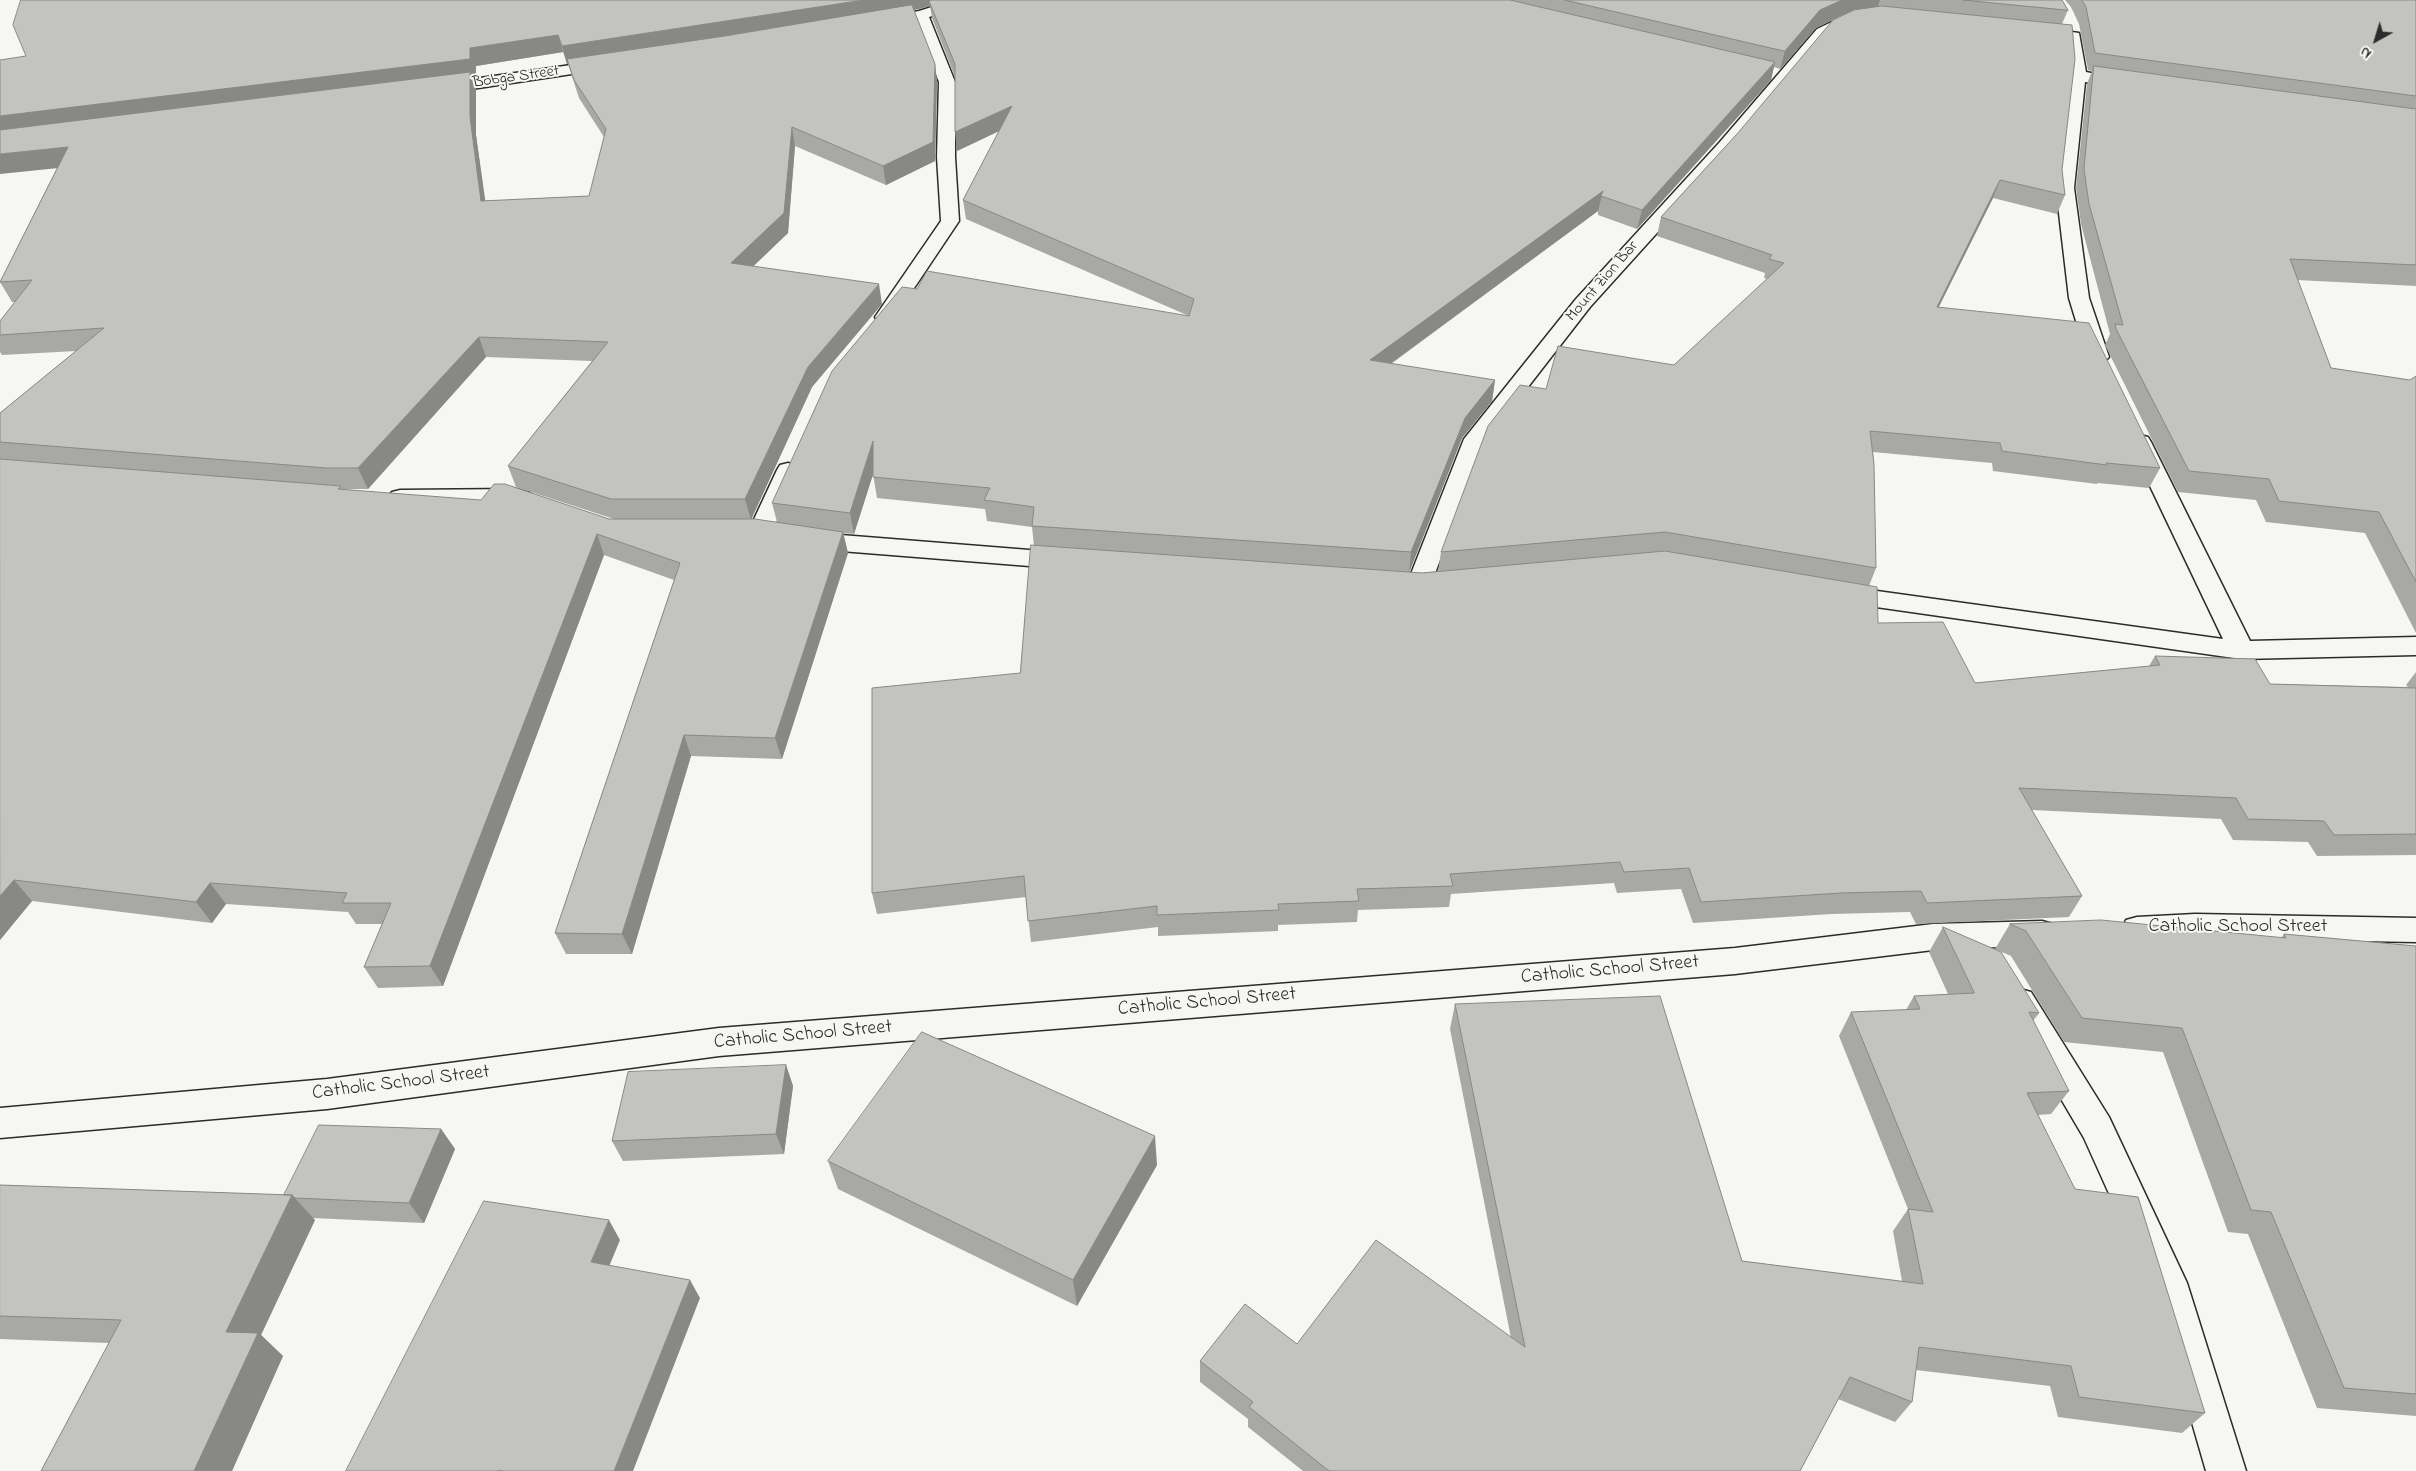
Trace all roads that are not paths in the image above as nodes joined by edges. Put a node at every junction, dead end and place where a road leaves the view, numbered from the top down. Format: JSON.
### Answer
{"nodes":[{"id":1,"x":969,"y":0,"type":"edge"},
{"id":2,"x":921,"y":15,"type":"junction"},
{"id":3,"x":1877,"y":16,"type":"edge"},
{"id":4,"x":863,"y":24,"type":"edge"},
{"id":5,"x":2018,"y":29,"type":"edge"},
{"id":6,"x":623,"y":62,"type":"edge"},
{"id":7,"x":2078,"y":76,"type":"junction"},
{"id":8,"x":2115,"y":80,"type":"edge"},
{"id":9,"x":418,"y":91,"type":"edge"},
{"id":10,"x":874,"y":331,"type":"edge"},
{"id":11,"x":2108,"y":376,"type":"edge"},
{"id":12,"x":2133,"y":429,"type":"edge"},
{"id":13,"x":797,"y":450,"type":"edge"},
{"id":14,"x":376,"y":498,"type":"edge"},
{"id":15,"x":543,"y":505,"type":"edge"},
{"id":16,"x":1086,"y":562,"type":"edge"},
{"id":17,"x":1448,"y":582,"type":"edge"},
{"id":18,"x":1815,"y":589,"type":"edge"},
{"id":19,"x":2416,"y":646,"type":"edge"},
{"id":20,"x":2241,"y":650,"type":"junction"},
{"id":21,"x":2108,"y":930,"type":"edge"},
{"id":22,"x":2416,"y":930,"type":"edge"},
{"id":23,"x":2069,"y":932,"type":"edge"},
{"id":24,"x":1933,"y":937,"type":"junction"},
{"id":25,"x":0,"y":1123,"type":"edge"},
{"id":26,"x":2226,"y":1471,"type":"edge"}],
"edges":[{"from":1,"to":2,"type":"street"},
{"from":2,"to":4,"type":"street"},
{"from":2,"to":10,"type":"street"},
{"from":3,"to":17,"type":"street","name":"Mount Zion Bar"},
{"from":5,"to":7,"type":"street"},
{"from":6,"to":9,"type":"street","name":"Bobga Street"},
{"from":7,"to":8,"type":"street"},
{"from":7,"to":11,"type":"street"},
{"from":12,"to":20,"type":"street"},
{"from":13,"to":16,"type":"street"},
{"from":14,"to":15,"type":"street"},
{"from":18,"to":20,"type":"street"},
{"from":19,"to":20,"type":"street"},
{"from":21,"to":22,"type":"street","name":"Catholic School Street"},
{"from":23,"to":24,"type":"street","name":"Catholic School Street"},
{"from":24,"to":25,"type":"street","name":"Catholic School Street"},
{"from":24,"to":26,"type":"street"}]}
